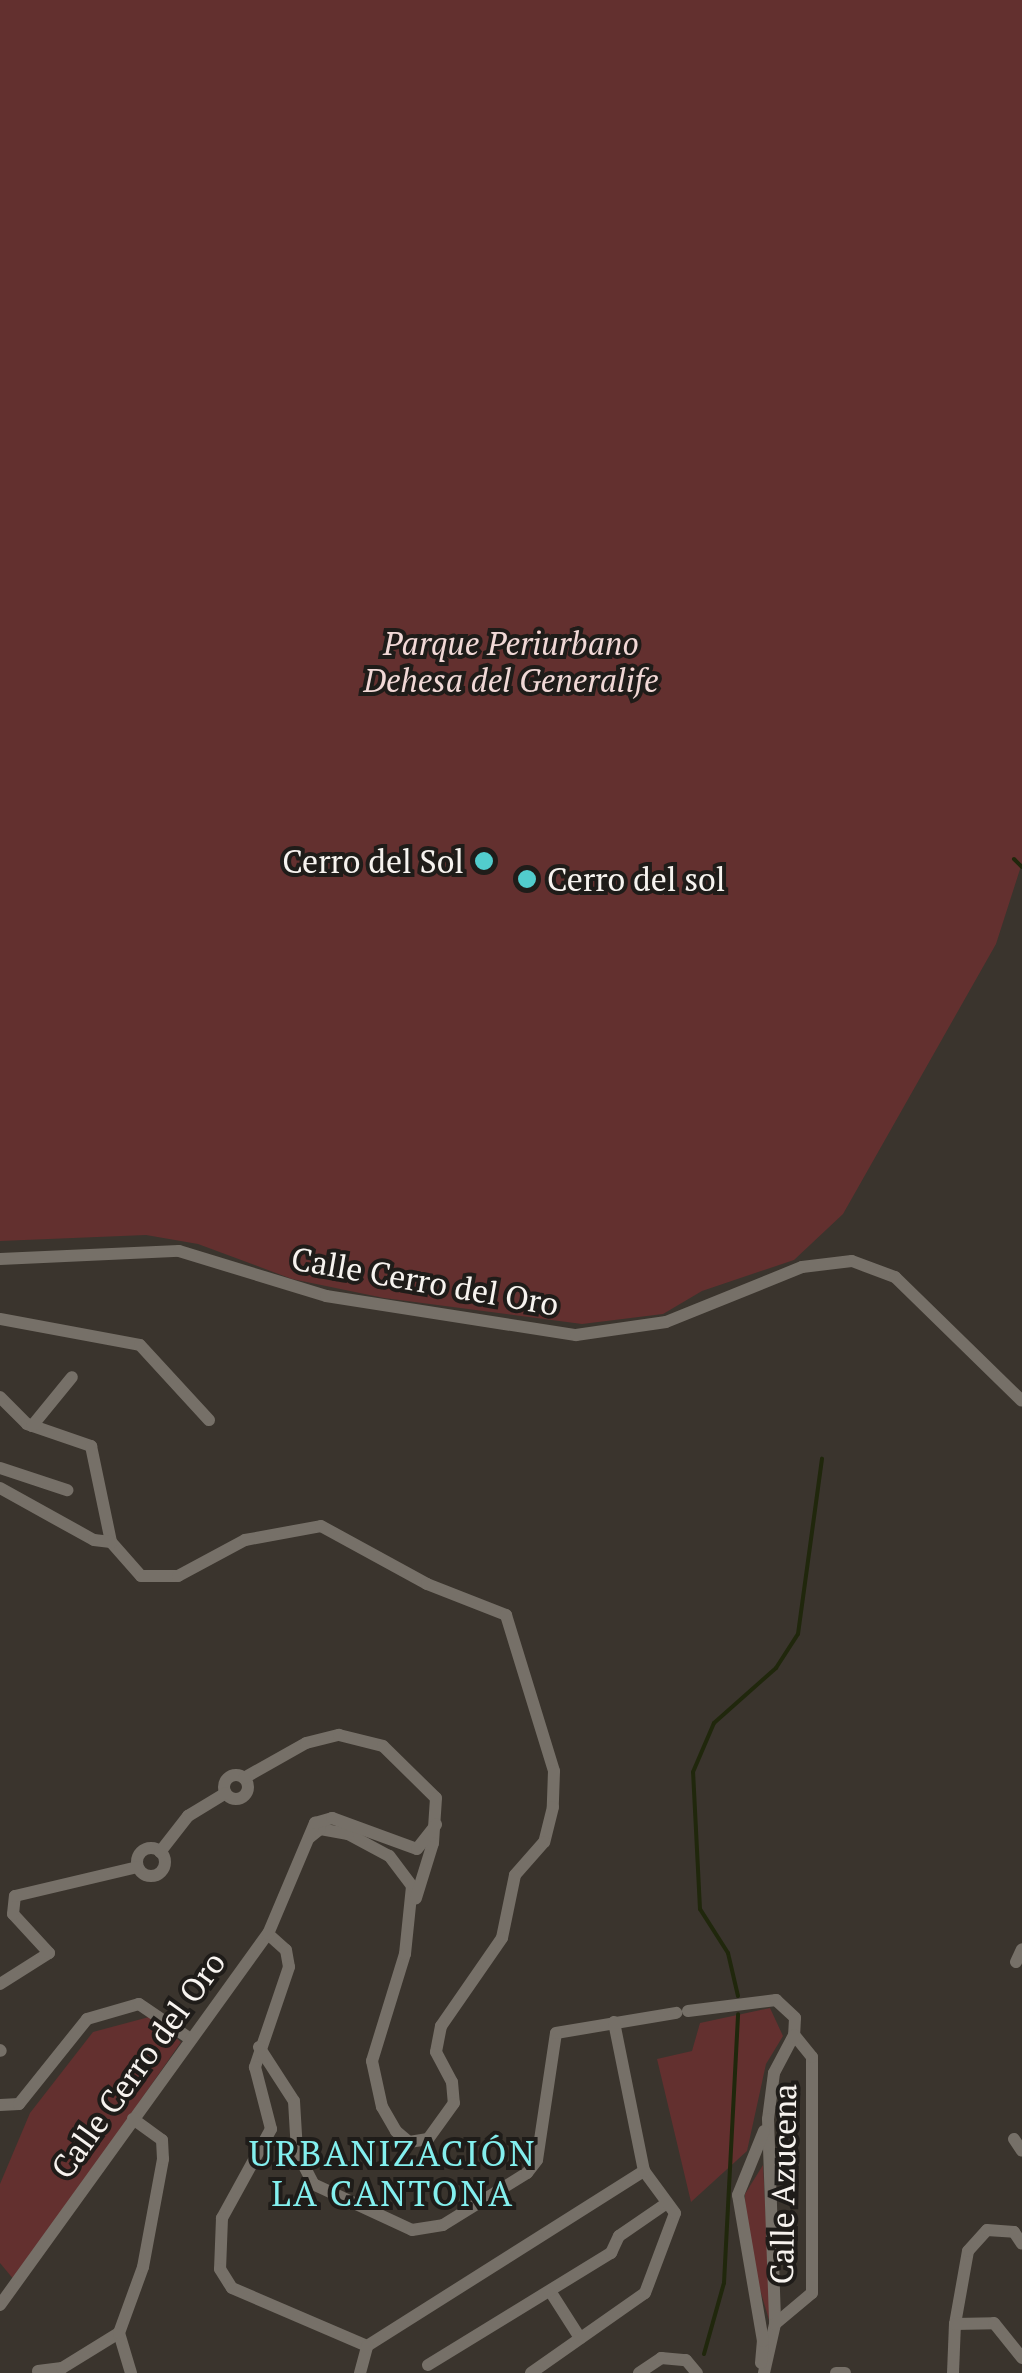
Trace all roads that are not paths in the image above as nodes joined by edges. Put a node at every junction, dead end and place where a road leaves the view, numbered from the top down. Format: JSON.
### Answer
{"nodes":[{"id":1,"x":0,"y":1258,"type":"edge"},
{"id":2,"x":0,"y":1319,"type":"edge"},
{"id":3,"x":72,"y":1377,"type":"dead end"},
{"id":4,"x":0,"y":1397,"type":"edge"},
{"id":5,"x":1022,"y":1400,"type":"edge"},
{"id":6,"x":209,"y":1420,"type":"dead end"},
{"id":7,"x":32,"y":1426,"type":"junction"},
{"id":8,"x":0,"y":1468,"type":"edge"},
{"id":9,"x":24,"y":1475,"type":"junction"},
{"id":10,"x":0,"y":1488,"type":"edge"},
{"id":11,"x":67,"y":1490,"type":"dead end"},
{"id":12,"x":17,"y":1496,"type":"junction"},
{"id":13,"x":112,"y":1542,"type":"junction"},
{"id":14,"x":309,"y":1838,"type":"junction"},
{"id":15,"x":160,"y":1852,"type":"junction"},
{"id":16,"x":425,"y":1856,"type":"junction"},
{"id":17,"x":138,"y":1867,"type":"junction"},
{"id":18,"x":402,"y":1870,"type":"junction"},
{"id":19,"x":18,"y":1893,"type":"junction"},
{"id":20,"x":0,"y":1895,"type":"edge"},
{"id":21,"x":414,"y":1905,"type":"junction"},
{"id":22,"x":268,"y":1934,"type":"junction"},
{"id":23,"x":0,"y":1984,"type":"edge"},
{"id":24,"x":614,"y":2022,"type":"junction"},
{"id":25,"x":794,"y":2035,"type":"junction"},
{"id":26,"x":190,"y":2038,"type":"junction"},
{"id":27,"x":259,"y":2047,"type":"junction"},
{"id":28,"x":0,"y":2105,"type":"edge"},
{"id":29,"x":133,"y":2119,"type":"junction"},
{"id":30,"x":768,"y":2119,"type":"junction"},
{"id":31,"x":644,"y":2171,"type":"junction"},
{"id":32,"x":667,"y":2202,"type":"junction"},
{"id":33,"x":1022,"y":2244,"type":"edge"},
{"id":34,"x":550,"y":2291,"type":"junction"},
{"id":35,"x":0,"y":2305,"type":"edge"},
{"id":36,"x":775,"y":2324,"type":"junction"},
{"id":37,"x":956,"y":2324,"type":"junction"},
{"id":38,"x":119,"y":2332,"type":"junction"},
{"id":39,"x":580,"y":2338,"type":"junction"},
{"id":40,"x":367,"y":2346,"type":"junction"},
{"id":41,"x":1022,"y":2358,"type":"edge"},
{"id":42,"x":428,"y":2365,"type":"dead end"},
{"id":43,"x":38,"y":2371,"type":"edge"},
{"id":44,"x":538,"y":2371,"type":"edge"},
{"id":45,"x":131,"y":2373,"type":"edge"},
{"id":46,"x":360,"y":2373,"type":"edge"},
{"id":47,"x":639,"y":2373,"type":"edge"},
{"id":48,"x":697,"y":2373,"type":"edge"},
{"id":49,"x":762,"y":2373,"type":"edge"},
{"id":50,"x":836,"y":2373,"type":"edge"},
{"id":51,"x":845,"y":2373,"type":"edge"},
{"id":52,"x":953,"y":2373,"type":"edge"}],
"edges":[{"from":1,"to":5,"type":"street","name":"Calle Cerro del Oro"},
{"from":2,"to":6,"type":"street"},
{"from":3,"to":7,"type":"street"},
{"from":4,"to":7,"type":"street"},
{"from":7,"to":13,"type":"street"},
{"from":8,"to":9,"type":"street"},
{"from":9,"to":11,"type":"street"},
{"from":9,"to":12,"type":"street"},
{"from":10,"to":12,"type":"street"},
{"from":12,"to":13,"type":"street"},
{"from":13,"to":21,"type":"street"},
{"from":14,"to":16,"type":"street"},
{"from":14,"to":18,"type":"street"},
{"from":14,"to":22,"type":"street","name":"Calle Cerro del Oro"},
{"from":15,"to":16,"type":"street"},
{"from":15,"to":17,"type":"street"},
{"from":15,"to":17,"type":"street"},
{"from":16,"to":18,"type":"street"},
{"from":16,"to":21,"type":"street"},
{"from":17,"to":19,"type":"street"},
{"from":18,"to":21,"type":"street"},
{"from":19,"to":20,"type":"street"},
{"from":19,"to":23,"type":"street"},
{"from":22,"to":26,"type":"street","name":"Calle Cerro del Oro"},
{"from":22,"to":27,"type":"street"},
{"from":24,"to":25,"type":"street"},
{"from":24,"to":27,"type":"street"},
{"from":24,"to":31,"type":"street"},
{"from":25,"to":30,"type":"street"},
{"from":25,"to":36,"type":"street","name":"Calle Azucena"},
{"from":26,"to":28,"type":"street"},
{"from":26,"to":29,"type":"street","name":"Calle Cerro del Oro"},
{"from":27,"to":40,"type":"street"},
{"from":29,"to":35,"type":"street","name":"Calle Cerro del Oro"},
{"from":29,"to":38,"type":"street"},
{"from":30,"to":36,"type":"street"},
{"from":30,"to":49,"type":"street"},
{"from":31,"to":32,"type":"street"},
{"from":31,"to":40,"type":"street"},
{"from":32,"to":34,"type":"street"},
{"from":32,"to":39,"type":"street"},
{"from":33,"to":37,"type":"street"},
{"from":34,"to":39,"type":"street"},
{"from":34,"to":42,"type":"street"},
{"from":36,"to":49,"type":"street"},
{"from":37,"to":41,"type":"street"},
{"from":37,"to":52,"type":"street"},
{"from":38,"to":43,"type":"street"},
{"from":38,"to":45,"type":"street"},
{"from":39,"to":44,"type":"street"},
{"from":40,"to":46,"type":"street"},
{"from":47,"to":48,"type":"street"},
{"from":50,"to":51,"type":"street"}]}
